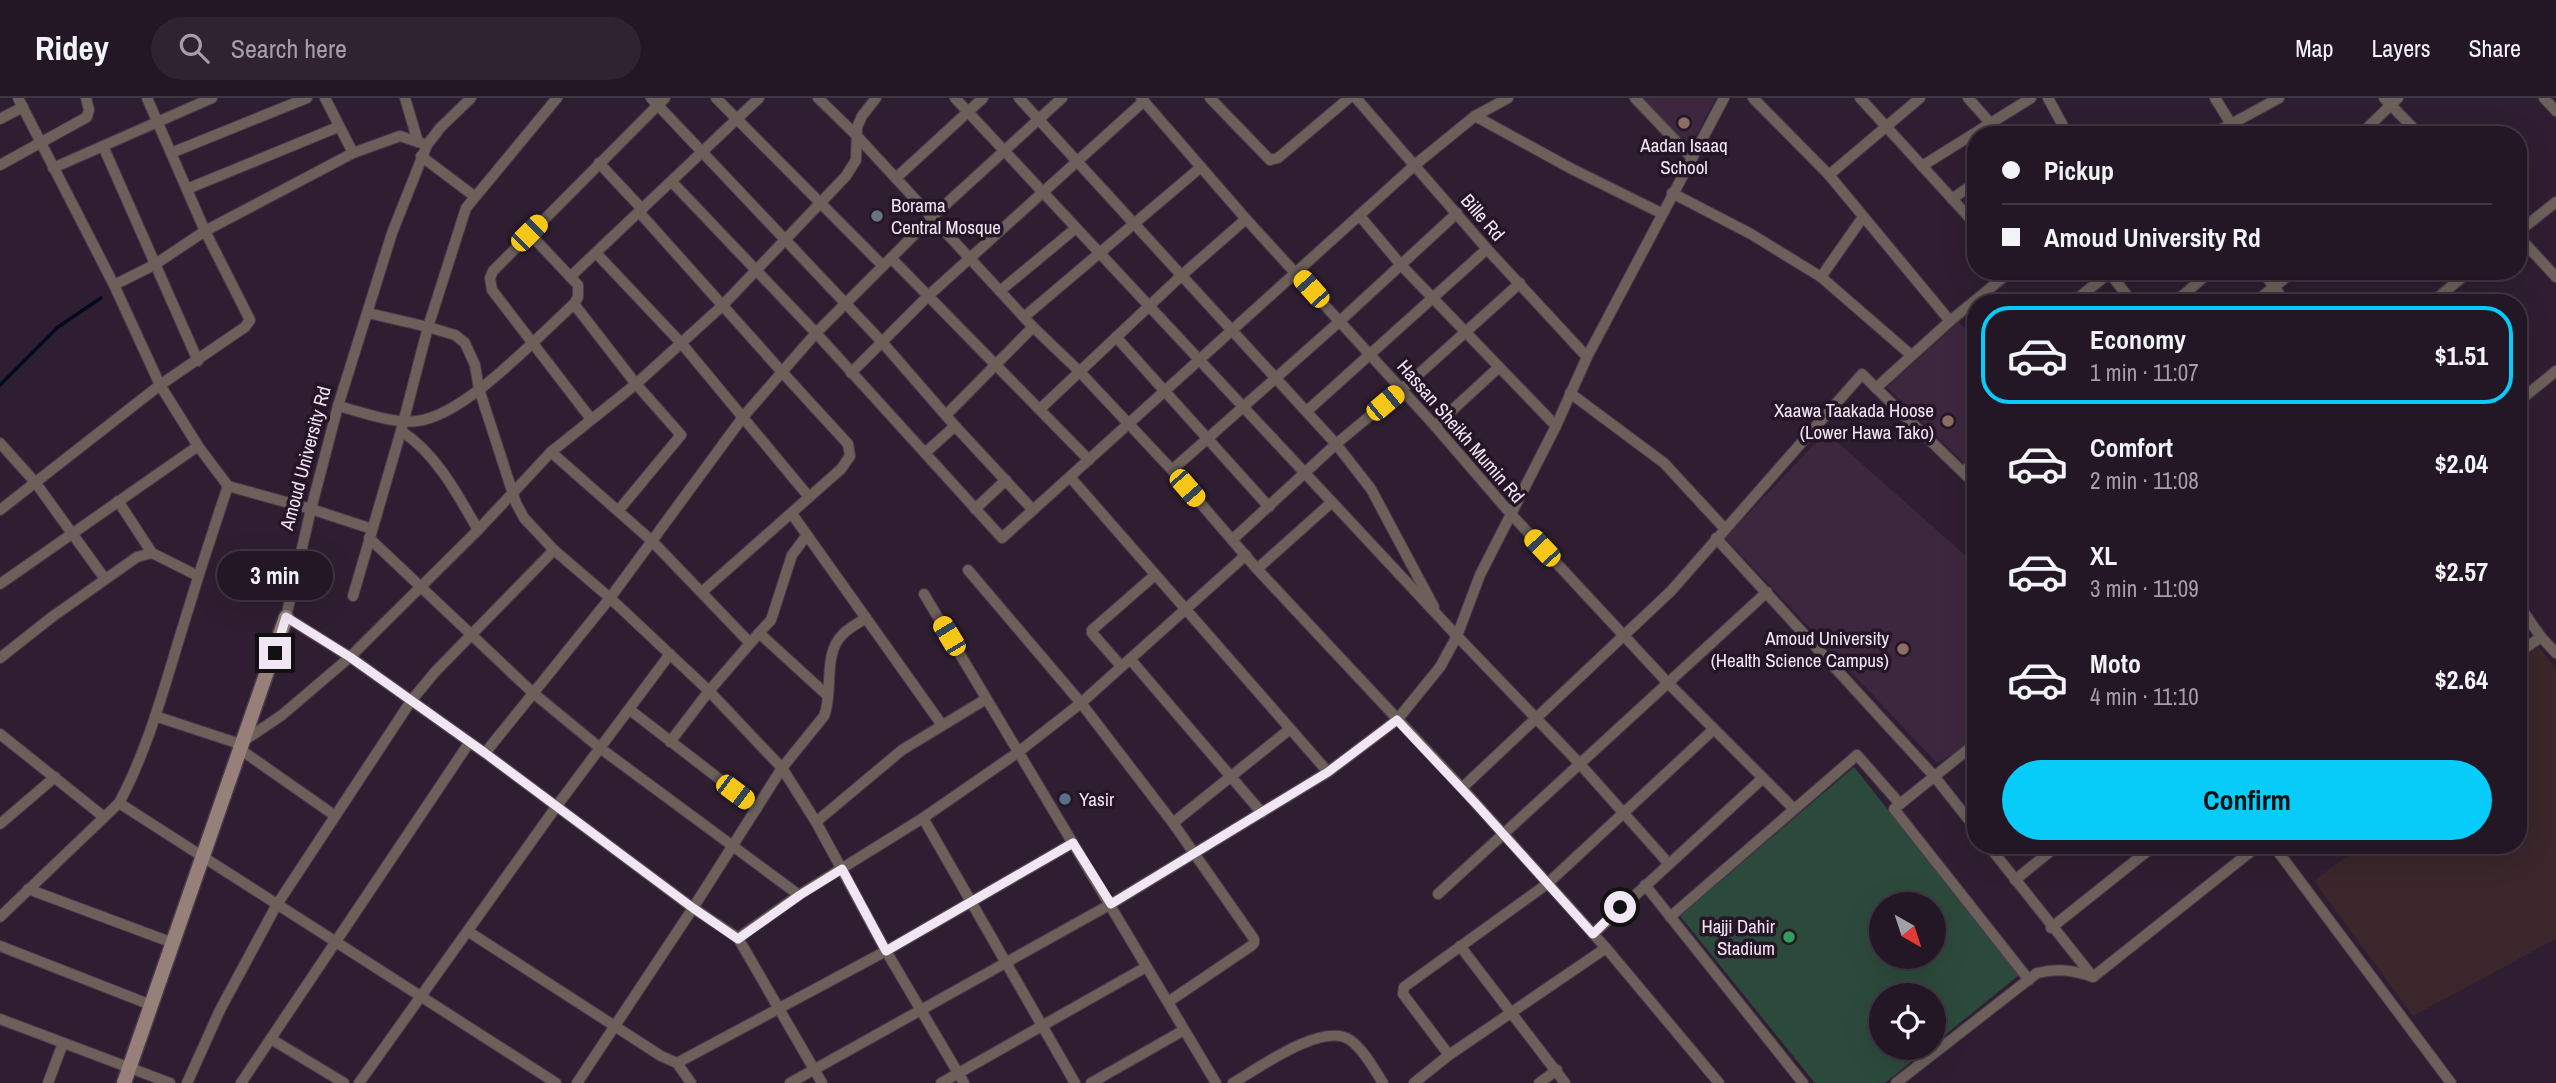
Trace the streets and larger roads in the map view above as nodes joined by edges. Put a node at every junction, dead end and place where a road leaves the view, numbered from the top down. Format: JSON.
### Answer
{"nodes":[{"id":1,"x":86,"y":98,"type":"edge"},
{"id":2,"x":147,"y":98,"type":"edge"},
{"id":3,"x":212,"y":98,"type":"edge"},
{"id":4,"x":307,"y":98,"type":"edge"},
{"id":5,"x":325,"y":98,"type":"edge"},
{"id":6,"x":405,"y":98,"type":"edge"},
{"id":7,"x":471,"y":98,"type":"edge"},
{"id":8,"x":557,"y":98,"type":"edge"},
{"id":9,"x":716,"y":98,"type":"edge"},
{"id":10,"x":759,"y":98,"type":"edge"},
{"id":11,"x":818,"y":98,"type":"edge"},
{"id":12,"x":876,"y":98,"type":"edge"},
{"id":13,"x":955,"y":98,"type":"edge"},
{"id":14,"x":983,"y":98,"type":"edge"},
{"id":15,"x":1019,"y":98,"type":"edge"},
{"id":16,"x":1062,"y":98,"type":"edge"},
{"id":17,"x":1210,"y":98,"type":"edge"},
{"id":18,"x":1349,"y":98,"type":"edge"},
{"id":19,"x":1356,"y":98,"type":"edge"},
{"id":20,"x":1508,"y":98,"type":"edge"},
{"id":21,"x":1635,"y":98,"type":"edge"},
{"id":22,"x":1724,"y":98,"type":"edge"},
{"id":23,"x":1753,"y":98,"type":"edge"},
{"id":24,"x":1860,"y":98,"type":"edge"},
{"id":25,"x":1920,"y":98,"type":"edge"},
{"id":26,"x":1968,"y":98,"type":"edge"},
{"id":27,"x":2031,"y":98,"type":"edge"},
{"id":28,"x":2048,"y":98,"type":"edge"},
{"id":29,"x":2215,"y":98,"type":"edge"},
{"id":30,"x":2279,"y":98,"type":"edge"},
{"id":31,"x":2544,"y":98,"type":"edge"},
{"id":32,"x":658,"y":100,"type":"edge"},
{"id":33,"x":1142,"y":100,"type":"edge"},
{"id":34,"x":2391,"y":100,"type":"edge"},
{"id":35,"x":20,"y":102,"type":"edge"},
{"id":36,"x":2556,"y":111,"type":"edge"},
{"id":37,"x":968,"y":112,"type":"junction"},
{"id":38,"x":1475,"y":116,"type":"junction"},
{"id":39,"x":0,"y":119,"type":"edge"},
{"id":40,"x":737,"y":119,"type":"junction"},
{"id":41,"x":1037,"y":119,"type":"junction"},
{"id":42,"x":1991,"y":122,"type":"junction"},
{"id":43,"x":158,"y":123,"type":"junction"},
{"id":44,"x":2230,"y":124,"type":"junction"},
{"id":45,"x":1886,"y":125,"type":"junction"},
{"id":46,"x":1985,"y":126,"type":"edge"},
{"id":47,"x":1994,"y":126,"type":"edge"},
{"id":48,"x":2063,"y":126,"type":"edge"},
{"id":49,"x":2227,"y":126,"type":"edge"},
{"id":50,"x":2368,"y":126,"type":"edge"},
{"id":51,"x":2413,"y":126,"type":"edge"},
{"id":52,"x":338,"y":127,"type":"junction"},
{"id":53,"x":856,"y":135,"type":"junction"},
{"id":54,"x":1967,"y":137,"type":"edge"},
{"id":55,"x":41,"y":143,"type":"junction"},
{"id":56,"x":423,"y":144,"type":"junction"},
{"id":57,"x":103,"y":146,"type":"junction"},
{"id":58,"x":701,"y":152,"type":"junction"},
{"id":59,"x":1005,"y":152,"type":"junction"},
{"id":60,"x":171,"y":153,"type":"junction"},
{"id":61,"x":353,"y":153,"type":"junction"},
{"id":62,"x":421,"y":156,"type":"junction"},
{"id":63,"x":1692,"y":158,"type":"junction"},
{"id":64,"x":599,"y":163,"type":"junction"},
{"id":65,"x":1077,"y":163,"type":"junction"},
{"id":66,"x":1416,"y":164,"type":"junction"},
{"id":67,"x":0,"y":165,"type":"edge"},
{"id":68,"x":1922,"y":166,"type":"junction"},
{"id":69,"x":1201,"y":167,"type":"junction"},
{"id":70,"x":53,"y":169,"type":"junction"},
{"id":71,"x":1829,"y":175,"type":"junction"},
{"id":72,"x":896,"y":178,"type":"junction"},
{"id":73,"x":671,"y":183,"type":"junction"},
{"id":74,"x":1967,"y":188,"type":"edge"},
{"id":75,"x":187,"y":189,"type":"junction"},
{"id":76,"x":1044,"y":193,"type":"junction"},
{"id":77,"x":1671,"y":193,"type":"junction"},
{"id":78,"x":474,"y":196,"type":"junction"},
{"id":79,"x":1952,"y":199,"type":"junction"},
{"id":80,"x":2556,"y":202,"type":"edge"},
{"id":81,"x":821,"y":204,"type":"junction"},
{"id":82,"x":641,"y":210,"type":"junction"},
{"id":83,"x":1457,"y":213,"type":"junction"},
{"id":84,"x":1661,"y":213,"type":"junction"},
{"id":85,"x":1359,"y":215,"type":"junction"},
{"id":86,"x":1967,"y":215,"type":"edge"},
{"id":87,"x":933,"y":216,"type":"junction"},
{"id":88,"x":1863,"y":218,"type":"junction"},
{"id":89,"x":1246,"y":219,"type":"junction"},
{"id":90,"x":1135,"y":224,"type":"junction"},
{"id":91,"x":2527,"y":226,"type":"edge"},
{"id":92,"x":1076,"y":228,"type":"junction"},
{"id":93,"x":205,"y":232,"type":"junction"},
{"id":94,"x":529,"y":233,"type":"junction"},
{"id":95,"x":786,"y":240,"type":"junction"},
{"id":96,"x":2527,"y":244,"type":"edge"},
{"id":97,"x":1487,"y":248,"type":"junction"},
{"id":98,"x":596,"y":253,"type":"junction"},
{"id":99,"x":1100,"y":254,"type":"junction"},
{"id":100,"x":891,"y":258,"type":"junction"},
{"id":101,"x":971,"y":258,"type":"junction"},
{"id":102,"x":154,"y":265,"type":"junction"},
{"id":103,"x":1401,"y":265,"type":"junction"},
{"id":104,"x":883,"y":266,"type":"junction"},
{"id":105,"x":757,"y":269,"type":"junction"},
{"id":106,"x":1296,"y":272,"type":"junction"},
{"id":107,"x":1182,"y":275,"type":"junction"},
{"id":108,"x":570,"y":277,"type":"junction"},
{"id":109,"x":1821,"y":277,"type":"junction"},
{"id":110,"x":2556,"y":277,"type":"edge"},
{"id":111,"x":2000,"y":280,"type":"edge"},
{"id":112,"x":2099,"y":280,"type":"edge"},
{"id":113,"x":2115,"y":280,"type":"edge"},
{"id":114,"x":2201,"y":280,"type":"edge"},
{"id":115,"x":2269,"y":280,"type":"edge"},
{"id":116,"x":2283,"y":280,"type":"edge"},
{"id":117,"x":2459,"y":280,"type":"edge"},
{"id":118,"x":1520,"y":283,"type":"junction"},
{"id":119,"x":114,"y":285,"type":"junction"},
{"id":120,"x":2274,"y":287,"type":"junction"},
{"id":121,"x":1000,"y":291,"type":"junction"},
{"id":122,"x":1983,"y":294,"type":"edge"},
{"id":123,"x":2083,"y":294,"type":"edge"},
{"id":124,"x":2126,"y":294,"type":"edge"},
{"id":125,"x":2184,"y":294,"type":"edge"},
{"id":126,"x":2265,"y":294,"type":"edge"},
{"id":127,"x":2279,"y":294,"type":"edge"},
{"id":128,"x":2442,"y":294,"type":"edge"},
{"id":129,"x":928,"y":296,"type":"junction"},
{"id":130,"x":1433,"y":298,"type":"junction"},
{"id":131,"x":845,"y":303,"type":"junction"},
{"id":132,"x":574,"y":304,"type":"junction"},
{"id":133,"x":722,"y":306,"type":"junction"},
{"id":134,"x":1149,"y":306,"type":"junction"},
{"id":135,"x":1967,"y":307,"type":"edge"},
{"id":136,"x":368,"y":313,"type":"junction"},
{"id":137,"x":1024,"y":317,"type":"junction"},
{"id":138,"x":1340,"y":321,"type":"junction"},
{"id":139,"x":1950,"y":321,"type":"junction"},
{"id":140,"x":428,"y":327,"type":"junction"},
{"id":141,"x":1034,"y":327,"type":"junction"},
{"id":142,"x":1233,"y":330,"type":"junction"},
{"id":143,"x":1466,"y":332,"type":"junction"},
{"id":144,"x":816,"y":333,"type":"junction"},
{"id":145,"x":1116,"y":337,"type":"junction"},
{"id":146,"x":533,"y":341,"type":"junction"},
{"id":147,"x":882,"y":342,"type":"junction"},
{"id":148,"x":682,"y":344,"type":"junction"},
{"id":149,"x":1370,"y":355,"type":"junction"},
{"id":150,"x":1911,"y":355,"type":"junction"},
{"id":151,"x":1587,"y":357,"type":"junction"},
{"id":152,"x":1199,"y":360,"type":"junction"},
{"id":153,"x":198,"y":361,"type":"junction"},
{"id":154,"x":997,"y":364,"type":"junction"},
{"id":155,"x":1499,"y":367,"type":"junction"},
{"id":156,"x":1079,"y":371,"type":"junction"},
{"id":157,"x":2556,"y":371,"type":"edge"},
{"id":158,"x":782,"y":372,"type":"junction"},
{"id":159,"x":851,"y":373,"type":"junction"},
{"id":160,"x":1276,"y":377,"type":"junction"},
{"id":161,"x":636,"y":384,"type":"junction"},
{"id":162,"x":160,"y":385,"type":"junction"},
{"id":163,"x":1876,"y":388,"type":"junction"},
{"id":164,"x":479,"y":389,"type":"junction"},
{"id":165,"x":1401,"y":390,"type":"junction"},
{"id":166,"x":1165,"y":391,"type":"junction"},
{"id":167,"x":1570,"y":393,"type":"junction"},
{"id":168,"x":2527,"y":395,"type":"edge"},
{"id":169,"x":338,"y":406,"type":"junction"},
{"id":170,"x":1243,"y":407,"type":"junction"},
{"id":171,"x":1040,"y":409,"type":"junction"},
{"id":172,"x":1307,"y":411,"type":"junction"},
{"id":173,"x":946,"y":415,"type":"junction"},
{"id":174,"x":743,"y":417,"type":"junction"},
{"id":175,"x":591,"y":419,"type":"junction"},
{"id":176,"x":1129,"y":423,"type":"junction"},
{"id":177,"x":402,"y":426,"type":"junction"},
{"id":178,"x":955,"y":426,"type":"junction"},
{"id":179,"x":1435,"y":426,"type":"junction"},
{"id":180,"x":1556,"y":426,"type":"junction"},
{"id":181,"x":1207,"y":439,"type":"junction"},
{"id":182,"x":0,"y":443,"type":"edge"},
{"id":183,"x":1336,"y":444,"type":"junction"},
{"id":184,"x":198,"y":446,"type":"junction"},
{"id":185,"x":551,"y":452,"type":"junction"},
{"id":186,"x":925,"y":453,"type":"junction"},
{"id":187,"x":1089,"y":460,"type":"junction"},
{"id":188,"x":1967,"y":468,"type":"edge"},
{"id":189,"x":1172,"y":470,"type":"junction"},
{"id":190,"x":1963,"y":471,"type":"junction"},
{"id":191,"x":1305,"y":474,"type":"junction"},
{"id":192,"x":1967,"y":475,"type":"edge"},
{"id":193,"x":1070,"y":477,"type":"junction"},
{"id":194,"x":1006,"y":480,"type":"junction"},
{"id":195,"x":35,"y":482,"type":"junction"},
{"id":196,"x":228,"y":486,"type":"junction"},
{"id":197,"x":513,"y":492,"type":"junction"},
{"id":198,"x":809,"y":497,"type":"junction"},
{"id":199,"x":118,"y":501,"type":"junction"},
{"id":200,"x":1332,"y":502,"type":"junction"},
{"id":201,"x":1269,"y":507,"type":"junction"},
{"id":202,"x":311,"y":509,"type":"junction"},
{"id":203,"x":975,"y":509,"type":"junction"},
{"id":204,"x":0,"y":510,"type":"edge"},
{"id":205,"x":1033,"y":510,"type":"junction"},
{"id":206,"x":618,"y":511,"type":"junction"},
{"id":207,"x":1510,"y":513,"type":"junction"},
{"id":208,"x":792,"y":514,"type":"junction"},
{"id":209,"x":1725,"y":529,"type":"junction"},
{"id":210,"x":478,"y":530,"type":"junction"},
{"id":211,"x":72,"y":533,"type":"junction"},
{"id":212,"x":370,"y":533,"type":"junction"},
{"id":213,"x":807,"y":535,"type":"junction"},
{"id":214,"x":1716,"y":538,"type":"junction"},
{"id":215,"x":1232,"y":540,"type":"junction"},
{"id":216,"x":652,"y":541,"type":"junction"},
{"id":217,"x":554,"y":550,"type":"junction"},
{"id":218,"x":152,"y":553,"type":"junction"},
{"id":219,"x":1246,"y":555,"type":"junction"},
{"id":220,"x":1257,"y":569,"type":"junction"},
{"id":221,"x":968,"y":570,"type":"dead end"},
{"id":222,"x":1155,"y":575,"type":"junction"},
{"id":223,"x":198,"y":576,"type":"junction"},
{"id":224,"x":105,"y":579,"type":"junction"},
{"id":225,"x":0,"y":584,"type":"edge"},
{"id":226,"x":423,"y":586,"type":"junction"},
{"id":227,"x":702,"y":592,"type":"junction"},
{"id":228,"x":1766,"y":592,"type":"junction"},
{"id":229,"x":924,"y":594,"type":"dead end"},
{"id":230,"x":353,"y":596,"type":"dead end"},
{"id":231,"x":610,"y":598,"type":"junction"},
{"id":232,"x":1185,"y":610,"type":"junction"},
{"id":233,"x":286,"y":617,"type":"junction"},
{"id":234,"x":1439,"y":617,"type":"junction"},
{"id":235,"x":2527,"y":617,"type":"edge"},
{"id":236,"x":866,"y":618,"type":"junction"},
{"id":237,"x":759,"y":633,"type":"junction"},
{"id":238,"x":471,"y":635,"type":"junction"},
{"id":239,"x":1457,"y":636,"type":"junction"},
{"id":240,"x":1625,"y":637,"type":"junction"},
{"id":241,"x":2541,"y":637,"type":"junction"},
{"id":242,"x":749,"y":642,"type":"junction"},
{"id":243,"x":2527,"y":647,"type":"edge"},
{"id":244,"x":2556,"y":653,"type":"edge"},
{"id":245,"x":670,"y":654,"type":"junction"},
{"id":246,"x":350,"y":657,"type":"junction"},
{"id":247,"x":0,"y":658,"type":"edge"},
{"id":248,"x":1126,"y":662,"type":"junction"},
{"id":249,"x":1667,"y":682,"type":"junction"},
{"id":250,"x":709,"y":691,"type":"junction"},
{"id":251,"x":532,"y":692,"type":"junction"},
{"id":252,"x":828,"y":696,"type":"junction"},
{"id":253,"x":986,"y":699,"type":"junction"},
{"id":254,"x":411,"y":701,"type":"junction"},
{"id":255,"x":1081,"y":703,"type":"junction"},
{"id":256,"x":630,"y":710,"type":"junction"},
{"id":257,"x":155,"y":716,"type":"junction"},
{"id":258,"x":1535,"y":719,"type":"junction"},
{"id":259,"x":1397,"y":720,"type":"junction"},
{"id":260,"x":942,"y":725,"type":"junction"},
{"id":261,"x":1290,"y":729,"type":"junction"},
{"id":262,"x":1714,"y":729,"type":"junction"},
{"id":263,"x":2,"y":738,"type":"edge"},
{"id":264,"x":670,"y":742,"type":"junction"},
{"id":265,"x":469,"y":743,"type":"junction"},
{"id":266,"x":243,"y":745,"type":"junction"},
{"id":267,"x":600,"y":748,"type":"junction"},
{"id":268,"x":1967,"y":750,"type":"edge"},
{"id":269,"x":485,"y":753,"type":"junction"},
{"id":270,"x":1017,"y":753,"type":"junction"},
{"id":271,"x":1579,"y":763,"type":"junction"},
{"id":272,"x":782,"y":768,"type":"junction"},
{"id":273,"x":1328,"y":772,"type":"junction"},
{"id":274,"x":55,"y":776,"type":"junction"},
{"id":275,"x":1231,"y":776,"type":"junction"},
{"id":276,"x":1934,"y":776,"type":"junction"},
{"id":277,"x":1763,"y":778,"type":"junction"},
{"id":278,"x":1462,"y":788,"type":"junction"},
{"id":279,"x":119,"y":803,"type":"junction"},
{"id":280,"x":1900,"y":804,"type":"junction"},
{"id":281,"x":556,"y":807,"type":"junction"},
{"id":282,"x":757,"y":808,"type":"junction"},
{"id":283,"x":1794,"y":809,"type":"junction"},
{"id":284,"x":1262,"y":813,"type":"junction"},
{"id":285,"x":1625,"y":813,"type":"junction"},
{"id":286,"x":334,"y":815,"type":"junction"},
{"id":287,"x":1967,"y":816,"type":"edge"},
{"id":288,"x":104,"y":817,"type":"junction"},
{"id":289,"x":923,"y":818,"type":"junction"},
{"id":290,"x":816,"y":822,"type":"junction"},
{"id":291,"x":1173,"y":823,"type":"junction"},
{"id":292,"x":0,"y":824,"type":"edge"},
{"id":293,"x":1504,"y":834,"type":"junction"},
{"id":294,"x":1073,"y":843,"type":"junction"},
{"id":295,"x":733,"y":845,"type":"junction"},
{"id":296,"x":1194,"y":853,"type":"junction"},
{"id":297,"x":1995,"y":854,"type":"edge"},
{"id":298,"x":2047,"y":854,"type":"edge"},
{"id":299,"x":2144,"y":854,"type":"edge"},
{"id":300,"x":2248,"y":854,"type":"edge"},
{"id":301,"x":2280,"y":854,"type":"edge"},
{"id":302,"x":204,"y":857,"type":"junction"},
{"id":303,"x":1669,"y":864,"type":"junction"},
{"id":304,"x":842,"y":869,"type":"junction"},
{"id":305,"x":2015,"y":880,"type":"junction"},
{"id":306,"x":1547,"y":884,"type":"junction"},
{"id":307,"x":1645,"y":885,"type":"junction"},
{"id":308,"x":28,"y":889,"type":"junction"},
{"id":309,"x":1438,"y":894,"type":"dead end"},
{"id":310,"x":800,"y":895,"type":"junction"},
{"id":311,"x":972,"y":903,"type":"junction"},
{"id":312,"x":1111,"y":904,"type":"junction"},
{"id":313,"x":276,"y":906,"type":"junction"},
{"id":314,"x":693,"y":908,"type":"junction"},
{"id":315,"x":0,"y":917,"type":"edge"},
{"id":316,"x":1670,"y":917,"type":"junction"},
{"id":317,"x":2051,"y":928,"type":"junction"},
{"id":318,"x":469,"y":932,"type":"junction"},
{"id":319,"x":1593,"y":934,"type":"junction"},
{"id":320,"x":738,"y":939,"type":"junction"},
{"id":321,"x":173,"y":943,"type":"junction"},
{"id":322,"x":336,"y":943,"type":"junction"},
{"id":323,"x":0,"y":946,"type":"edge"},
{"id":324,"x":1460,"y":946,"type":"junction"},
{"id":325,"x":1606,"y":948,"type":"junction"},
{"id":326,"x":886,"y":951,"type":"junction"},
{"id":327,"x":1007,"y":964,"type":"junction"},
{"id":328,"x":1146,"y":967,"type":"junction"},
{"id":329,"x":2092,"y":977,"type":"junction"},
{"id":330,"x":2029,"y":980,"type":"junction"},
{"id":331,"x":423,"y":996,"type":"junction"},
{"id":332,"x":1168,"y":1002,"type":"junction"},
{"id":333,"x":151,"y":1005,"type":"junction"},
{"id":334,"x":779,"y":1007,"type":"junction"},
{"id":335,"x":921,"y":1009,"type":"junction"},
{"id":336,"x":1512,"y":1012,"type":"junction"},
{"id":337,"x":0,"y":1019,"type":"edge"},
{"id":338,"x":1042,"y":1025,"type":"junction"},
{"id":339,"x":615,"y":1027,"type":"junction"},
{"id":340,"x":1184,"y":1030,"type":"junction"},
{"id":341,"x":271,"y":1039,"type":"junction"},
{"id":342,"x":63,"y":1043,"type":"junction"},
{"id":343,"x":1449,"y":1055,"type":"junction"},
{"id":344,"x":677,"y":1063,"type":"junction"},
{"id":345,"x":814,"y":1069,"type":"junction"},
{"id":346,"x":1557,"y":1070,"type":"junction"},
{"id":347,"x":958,"y":1073,"type":"junction"},
{"id":348,"x":126,"y":1076,"type":"edge"},
{"id":349,"x":48,"y":1083,"type":"edge"},
{"id":350,"x":170,"y":1083,"type":"edge"},
{"id":351,"x":187,"y":1083,"type":"edge"},
{"id":352,"x":242,"y":1083,"type":"edge"},
{"id":353,"x":344,"y":1083,"type":"edge"},
{"id":354,"x":359,"y":1083,"type":"edge"},
{"id":355,"x":556,"y":1083,"type":"edge"},
{"id":356,"x":578,"y":1083,"type":"edge"},
{"id":357,"x":691,"y":1083,"type":"edge"},
{"id":358,"x":790,"y":1083,"type":"edge"},
{"id":359,"x":822,"y":1083,"type":"edge"},
{"id":360,"x":941,"y":1083,"type":"edge"},
{"id":361,"x":964,"y":1083,"type":"edge"},
{"id":362,"x":1075,"y":1083,"type":"edge"},
{"id":363,"x":1091,"y":1083,"type":"edge"},
{"id":364,"x":1216,"y":1083,"type":"edge"},
{"id":365,"x":1233,"y":1083,"type":"edge"},
{"id":366,"x":1383,"y":1083,"type":"edge"},
{"id":367,"x":1414,"y":1083,"type":"edge"},
{"id":368,"x":1539,"y":1083,"type":"edge"},
{"id":369,"x":1565,"y":1083,"type":"edge"},
{"id":370,"x":1718,"y":1083,"type":"edge"},
{"id":371,"x":1803,"y":1083,"type":"edge"},
{"id":372,"x":1896,"y":1083,"type":"edge"},
{"id":373,"x":2451,"y":1083,"type":"edge"}],
"edges":[{"from":1,"to":55,"type":"street"},
{"from":2,"to":43,"type":"street"},
{"from":3,"to":43,"type":"street"},
{"from":4,"to":60,"type":"street"},
{"from":5,"to":52,"type":"street"},
{"from":6,"to":56,"type":"street"},
{"from":7,"to":56,"type":"street","name":"Amoud University Rd"},
{"from":8,"to":78,"type":"street"},
{"from":9,"to":40,"type":"street"},
{"from":10,"to":40,"type":"street"},
{"from":11,"to":53,"type":"street"},
{"from":12,"to":53,"type":"street"},
{"from":13,"to":37,"type":"street"},
{"from":14,"to":37,"type":"street"},
{"from":15,"to":41,"type":"street"},
{"from":16,"to":41,"type":"street"},
{"from":17,"to":18,"type":"street"},
{"from":19,"to":66,"type":"street","name":"Bille Rd"},
{"from":20,"to":38,"type":"street"},
{"from":21,"to":63,"type":"street"},
{"from":22,"to":63,"type":"street"},
{"from":23,"to":71,"type":"street"},
{"from":24,"to":45,"type":"street"},
{"from":25,"to":45,"type":"street"},
{"from":26,"to":42,"type":"street"},
{"from":27,"to":42,"type":"street"},
{"from":28,"to":48,"type":"street"},
{"from":29,"to":44,"type":"street"},
{"from":30,"to":44,"type":"street"},
{"from":31,"to":36,"type":"street"},
{"from":32,"to":58,"type":"street"},
{"from":32,"to":64,"type":"street"},
{"from":33,"to":65,"type":"street"},
{"from":33,"to":69,"type":"street","name":"Hassan Sheikh Mumin Rd"},
{"from":34,"to":50,"type":"street"},
{"from":34,"to":51,"type":"street"},
{"from":35,"to":39,"type":"street"},
{"from":35,"to":55,"type":"street"},
{"from":37,"to":59,"type":"street"},
{"from":37,"to":72,"type":"street"},
{"from":38,"to":66,"type":"street"},
{"from":38,"to":84,"type":"street"},
{"from":40,"to":58,"type":"street"},
{"from":40,"to":81,"type":"street"},
{"from":41,"to":59,"type":"street"},
{"from":41,"to":65,"type":"street"},
{"from":42,"to":46,"type":"street"},
{"from":42,"to":47,"type":"street"},
{"from":43,"to":57,"type":"street"},
{"from":43,"to":60,"type":"street"},
{"from":44,"to":49,"type":"street"},
{"from":45,"to":68,"type":"street"},
{"from":45,"to":71,"type":"street"},
{"from":52,"to":61,"type":"street"},
{"from":52,"to":75,"type":"street"},
{"from":53,"to":72,"type":"street"},
{"from":53,"to":81,"type":"street"},
{"from":54,"to":68,"type":"street"},
{"from":55,"to":67,"type":"street"},
{"from":55,"to":70,"type":"street"},
{"from":56,"to":61,"type":"street"},
{"from":56,"to":62,"type":"street","name":"Amoud University Rd"},
{"from":57,"to":70,"type":"street"},
{"from":57,"to":102,"type":"street"},
{"from":58,"to":73,"type":"street"},
{"from":58,"to":95,"type":"street"},
{"from":59,"to":76,"type":"street"},
{"from":59,"to":87,"type":"street"},
{"from":60,"to":75,"type":"street"},
{"from":61,"to":93,"type":"street"},
{"from":62,"to":78,"type":"street"},
{"from":62,"to":136,"type":"street","name":"Amoud University Rd"},
{"from":63,"to":77,"type":"street"},
{"from":64,"to":82,"type":"street"},
{"from":64,"to":94,"type":"street"},
{"from":65,"to":76,"type":"street"},
{"from":65,"to":90,"type":"street"},
{"from":66,"to":83,"type":"street","name":"Bille Rd"},
{"from":66,"to":85,"type":"street"},
{"from":68,"to":79,"type":"street"},
{"from":69,"to":89,"type":"street","name":"Hassan Sheikh Mumin Rd"},
{"from":69,"to":90,"type":"street"},
{"from":70,"to":119,"type":"street"},
{"from":71,"to":88,"type":"street"},
{"from":72,"to":87,"type":"street"},
{"from":73,"to":82,"type":"street"},
{"from":73,"to":105,"type":"street"},
{"from":74,"to":79,"type":"street"},
{"from":75,"to":93,"type":"street"},
{"from":76,"to":92,"type":"street"},
{"from":76,"to":101,"type":"street"},
{"from":77,"to":84,"type":"street"},
{"from":77,"to":109,"type":"street"},
{"from":78,"to":140,"type":"street"},
{"from":79,"to":86,"type":"street"},
{"from":80,"to":91,"type":"street"},
{"from":81,"to":95,"type":"street"},
{"from":81,"to":104,"type":"street"},
{"from":82,"to":98,"type":"street"},
{"from":82,"to":133,"type":"street"},
{"from":83,"to":97,"type":"street","name":"Bille Rd"},
{"from":83,"to":103,"type":"street"},
{"from":84,"to":151,"type":"street"},
{"from":85,"to":103,"type":"street"},
{"from":85,"to":106,"type":"street"},
{"from":87,"to":100,"type":"street"},
{"from":87,"to":101,"type":"street"},
{"from":88,"to":109,"type":"street"},
{"from":88,"to":139,"type":"street"},
{"from":89,"to":106,"type":"street","name":"Hassan Sheikh Mumin Rd"},
{"from":89,"to":107,"type":"street"},
{"from":90,"to":99,"type":"street"},
{"from":90,"to":107,"type":"street"},
{"from":92,"to":99,"type":"street"},
{"from":92,"to":121,"type":"street"},
{"from":93,"to":102,"type":"street"},
{"from":93,"to":153,"type":"street"},
{"from":94,"to":108,"type":"street"},
{"from":94,"to":146,"type":"street"},
{"from":95,"to":105,"type":"street"},
{"from":95,"to":131,"type":"street"},
{"from":96,"to":110,"type":"street"},
{"from":97,"to":118,"type":"street","name":"Bille Rd"},
{"from":97,"to":130,"type":"street"},
{"from":98,"to":108,"type":"street"},
{"from":98,"to":148,"type":"street"},
{"from":99,"to":134,"type":"street"},
{"from":99,"to":137,"type":"street"},
{"from":100,"to":104,"type":"street"},
{"from":100,"to":129,"type":"street"},
{"from":101,"to":121,"type":"street"},
{"from":101,"to":129,"type":"street"},
{"from":102,"to":119,"type":"street"},
{"from":102,"to":153,"type":"street"},
{"from":103,"to":130,"type":"street"},
{"from":103,"to":138,"type":"street"},
{"from":104,"to":131,"type":"street"},
{"from":105,"to":133,"type":"street"},
{"from":105,"to":144,"type":"street"},
{"from":106,"to":138,"type":"street","name":"Hassan Sheikh Mumin Rd"},
{"from":106,"to":142,"type":"street"},
{"from":107,"to":134,"type":"street"},
{"from":107,"to":142,"type":"street"},
{"from":108,"to":132,"type":"street"},
{"from":109,"to":150,"type":"street"},
{"from":111,"to":122,"type":"street"},
{"from":112,"to":123,"type":"street"},
{"from":113,"to":124,"type":"street"},
{"from":114,"to":125,"type":"street"},
{"from":115,"to":120,"type":"street"},
{"from":116,"to":120,"type":"street"},
{"from":117,"to":128,"type":"street"},
{"from":118,"to":143,"type":"street"},
{"from":118,"to":151,"type":"street","name":"Bille Rd"},
{"from":119,"to":162,"type":"street"},
{"from":120,"to":126,"type":"street"},
{"from":120,"to":127,"type":"street"},
{"from":121,"to":137,"type":"street"},
{"from":129,"to":147,"type":"street"},
{"from":129,"to":154,"type":"street"},
{"from":130,"to":143,"type":"street"},
{"from":130,"to":149,"type":"street"},
{"from":131,"to":144,"type":"street"},
{"from":131,"to":147,"type":"street"},
{"from":132,"to":146,"type":"street"},
{"from":132,"to":161,"type":"street"},
{"from":133,"to":148,"type":"street"},
{"from":133,"to":158,"type":"street"},
{"from":134,"to":145,"type":"street"},
{"from":134,"to":152,"type":"street"},
{"from":135,"to":139,"type":"street"},
{"from":136,"to":140,"type":"street"},
{"from":136,"to":169,"type":"street","name":"Amoud University Rd"},
{"from":137,"to":141,"type":"street"},
{"from":138,"to":149,"type":"street","name":"Hassan Sheikh Mumin Rd"},
{"from":138,"to":160,"type":"street"},
{"from":139,"to":150,"type":"street"},
{"from":140,"to":164,"type":"street"},
{"from":140,"to":177,"type":"street"},
{"from":141,"to":154,"type":"street"},
{"from":141,"to":156,"type":"street"},
{"from":142,"to":152,"type":"street"},
{"from":142,"to":160,"type":"street"},
{"from":143,"to":155,"type":"street"},
{"from":143,"to":165,"type":"street"},
{"from":144,"to":158,"type":"street"},
{"from":144,"to":159,"type":"street"},
{"from":145,"to":156,"type":"street"},
{"from":145,"to":166,"type":"street"},
{"from":146,"to":164,"type":"street"},
{"from":146,"to":175,"type":"street"},
{"from":147,"to":159,"type":"street"},
{"from":147,"to":173,"type":"street"},
{"from":148,"to":161,"type":"street"},
{"from":148,"to":174,"type":"street"},
{"from":149,"to":165,"type":"street","name":"Hassan Sheikh Mumin Rd"},
{"from":149,"to":172,"type":"street"},
{"from":150,"to":163,"type":"street"},
{"from":151,"to":167,"type":"street"},
{"from":152,"to":166,"type":"street"},
{"from":152,"to":170,"type":"street"},
{"from":153,"to":162,"type":"street"},
{"from":154,"to":171,"type":"street"},
{"from":154,"to":173,"type":"street"},
{"from":155,"to":179,"type":"street"},
{"from":155,"to":180,"type":"street"},
{"from":156,"to":171,"type":"street"},
{"from":156,"to":176,"type":"street"},
{"from":157,"to":168,"type":"street"},
{"from":158,"to":174,"type":"street"},
{"from":158,"to":198,"type":"street"},
{"from":159,"to":186,"type":"street"},
{"from":160,"to":170,"type":"street"},
{"from":160,"to":172,"type":"street"},
{"from":161,"to":175,"type":"street"},
{"from":161,"to":206,"type":"street"},
{"from":162,"to":184,"type":"street"},
{"from":162,"to":195,"type":"street"},
{"from":163,"to":190,"type":"street"},
{"from":163,"to":209,"type":"street"},
{"from":164,"to":177,"type":"street"},
{"from":164,"to":197,"type":"street"},
{"from":165,"to":179,"type":"street","name":"Hassan Sheikh Mumin Rd"},
{"from":165,"to":183,"type":"street"},
{"from":166,"to":176,"type":"street"},
{"from":166,"to":181,"type":"street"},
{"from":167,"to":180,"type":"street"},
{"from":167,"to":209,"type":"street"},
{"from":169,"to":177,"type":"street"},
{"from":169,"to":202,"type":"street","name":"Amoud University Rd"},
{"from":170,"to":181,"type":"street"},
{"from":170,"to":191,"type":"street"},
{"from":171,"to":187,"type":"street"},
{"from":172,"to":183,"type":"street"},
{"from":173,"to":178,"type":"street"},
{"from":174,"to":198,"type":"street"},
{"from":174,"to":216,"type":"street"},
{"from":175,"to":185,"type":"street"},
{"from":176,"to":187,"type":"street"},
{"from":176,"to":189,"type":"street"},
{"from":177,"to":210,"type":"street"},
{"from":177,"to":212,"type":"street"},
{"from":178,"to":186,"type":"street"},
{"from":178,"to":194,"type":"street"},
{"from":179,"to":207,"type":"street","name":"Hassan Sheikh Mumin Rd"},
{"from":180,"to":207,"type":"street"},
{"from":181,"to":189,"type":"street"},
{"from":181,"to":201,"type":"street"},
{"from":182,"to":195,"type":"street"},
{"from":183,"to":191,"type":"street"},
{"from":183,"to":234,"type":"street"},
{"from":184,"to":196,"type":"street"},
{"from":184,"to":199,"type":"street"},
{"from":185,"to":197,"type":"street"},
{"from":185,"to":206,"type":"street"},
{"from":186,"to":203,"type":"street"},
{"from":187,"to":193,"type":"street"},
{"from":188,"to":190,"type":"street"},
{"from":189,"to":215,"type":"street"},
{"from":190,"to":192,"type":"street"},
{"from":191,"to":200,"type":"street"},
{"from":191,"to":201,"type":"street"},
{"from":193,"to":205,"type":"street"},
{"from":193,"to":222,"type":"street"},
{"from":194,"to":203,"type":"street"},
{"from":194,"to":205,"type":"street"},
{"from":195,"to":204,"type":"street"},
{"from":195,"to":211,"type":"street"},
{"from":196,"to":202,"type":"street"},
{"from":196,"to":223,"type":"street"},
{"from":197,"to":210,"type":"street"},
{"from":197,"to":217,"type":"street"},
{"from":198,"to":208,"type":"street"},
{"from":199,"to":211,"type":"street"},
{"from":199,"to":218,"type":"street"},
{"from":200,"to":220,"type":"street"},
{"from":200,"to":234,"type":"street"},
{"from":201,"to":215,"type":"street"},
{"from":202,"to":212,"type":"street"},
{"from":202,"to":233,"type":"street","name":"Amoud University Rd"},
{"from":203,"to":205,"type":"street"},
{"from":206,"to":216,"type":"street"},
{"from":207,"to":239,"type":"street"},
{"from":207,"to":240,"type":"street","name":"Hassan Sheikh Mumin Rd"},
{"from":208,"to":213,"type":"street"},
{"from":208,"to":227,"type":"street"},
{"from":209,"to":214,"type":"street"},
{"from":210,"to":226,"type":"street"},
{"from":211,"to":224,"type":"street"},
{"from":211,"to":225,"type":"street"},
{"from":212,"to":226,"type":"street"},
{"from":212,"to":230,"type":"street"},
{"from":213,"to":236,"type":"street"},
{"from":213,"to":237,"type":"street"},
{"from":214,"to":228,"type":"street"},
{"from":214,"to":240,"type":"street"},
{"from":215,"to":219,"type":"street"},
{"from":216,"to":227,"type":"street"},
{"from":216,"to":231,"type":"street"},
{"from":217,"to":231,"type":"street"},
{"from":217,"to":238,"type":"street"},
{"from":218,"to":223,"type":"street"},
{"from":218,"to":224,"type":"street"},
{"from":219,"to":220,"type":"street"},
{"from":219,"to":232,"type":"street"},
{"from":220,"to":259,"type":"street"},
{"from":221,"to":255,"type":"street"},
{"from":222,"to":232,"type":"street"},
{"from":222,"to":248,"type":"street"},
{"from":223,"to":257,"type":"street"},
{"from":224,"to":247,"type":"street"},
{"from":226,"to":238,"type":"street"},
{"from":226,"to":246,"type":"street"},
{"from":227,"to":242,"type":"street"},
{"from":228,"to":249,"type":"street"},
{"from":228,"to":276,"type":"street"},
{"from":229,"to":253,"type":"street"},
{"from":231,"to":245,"type":"street"},
{"from":231,"to":251,"type":"street"},
{"from":232,"to":248,"type":"street"},
{"from":232,"to":261,"type":"street"},
{"from":233,"to":246,"type":"street"},
{"from":233,"to":266,"type":"street","name":"Amoud University Rd"},
{"from":234,"to":239,"type":"street"},
{"from":235,"to":241,"type":"street"},
{"from":236,"to":252,"type":"street"},
{"from":236,"to":260,"type":"street"},
{"from":237,"to":242,"type":"street"},
{"from":237,"to":252,"type":"street"},
{"from":238,"to":251,"type":"street"},
{"from":238,"to":254,"type":"street"},
{"from":239,"to":258,"type":"street"},
{"from":239,"to":259,"type":"street"},
{"from":240,"to":249,"type":"street","name":"Hassan Sheikh Mumin Rd"},
{"from":240,"to":258,"type":"street"},
{"from":241,"to":243,"type":"street"},
{"from":241,"to":244,"type":"street"},
{"from":242,"to":250,"type":"street"},
{"from":245,"to":250,"type":"street"},
{"from":245,"to":256,"type":"street"},
{"from":246,"to":254,"type":"street"},
{"from":246,"to":266,"type":"street"},
{"from":248,"to":255,"type":"street"},
{"from":248,"to":275,"type":"street"},
{"from":249,"to":262,"type":"street","name":"Hassan Sheikh Mumin Rd"},
{"from":249,"to":271,"type":"street"},
{"from":250,"to":264,"type":"street"},
{"from":250,"to":272,"type":"street"},
{"from":251,"to":267,"type":"street"},
{"from":251,"to":269,"type":"street"},
{"from":252,"to":272,"type":"street"},
{"from":253,"to":260,"type":"street"},
{"from":253,"to":270,"type":"street"},
{"from":254,"to":265,"type":"street"},
{"from":254,"to":286,"type":"street"},
{"from":255,"to":270,"type":"street"},
{"from":255,"to":291,"type":"street"},
{"from":256,"to":264,"type":"street"},
{"from":256,"to":267,"type":"street"},
{"from":257,"to":266,"type":"street"},
{"from":257,"to":279,"type":"street"},
{"from":258,"to":271,"type":"street"},
{"from":258,"to":278,"type":"street"},
{"from":259,"to":273,"type":"street"},
{"from":259,"to":278,"type":"street"},
{"from":260,"to":290,"type":"street"},
{"from":261,"to":273,"type":"street"},
{"from":261,"to":275,"type":"street"},
{"from":262,"to":277,"type":"street","name":"Hassan Sheikh Mumin Rd"},
{"from":262,"to":285,"type":"street"},
{"from":263,"to":274,"type":"street"},
{"from":264,"to":282,"type":"street"},
{"from":265,"to":269,"type":"street"},
{"from":265,"to":322,"type":"street"},
{"from":266,"to":286,"type":"street"},
{"from":266,"to":302,"type":"street","name":"Amoud University Rd"},
{"from":267,"to":281,"type":"street"},
{"from":267,"to":295,"type":"street"},
{"from":268,"to":276,"type":"street"},
{"from":269,"to":281,"type":"street"},
{"from":270,"to":289,"type":"street"},
{"from":270,"to":294,"type":"street"},
{"from":271,"to":285,"type":"street"},
{"from":271,"to":293,"type":"street"},
{"from":272,"to":282,"type":"street"},
{"from":272,"to":290,"type":"street"},
{"from":273,"to":284,"type":"street"},
{"from":274,"to":288,"type":"street"},
{"from":274,"to":292,"type":"street"},
{"from":275,"to":284,"type":"street"},
{"from":275,"to":291,"type":"street"},
{"from":276,"to":280,"type":"street"},
{"from":276,"to":287,"type":"street"},
{"from":277,"to":283,"type":"street","name":"Hassan Sheikh Mumin Rd"},
{"from":277,"to":303,"type":"street"},
{"from":278,"to":293,"type":"street"},
{"from":279,"to":288,"type":"street"},
{"from":279,"to":302,"type":"street"},
{"from":280,"to":283,"type":"street"},
{"from":280,"to":330,"type":"street"},
{"from":281,"to":314,"type":"street"},
{"from":281,"to":318,"type":"street"},
{"from":282,"to":295,"type":"street"},
{"from":283,"to":316,"type":"street"},
{"from":284,"to":296,"type":"street"},
{"from":285,"to":303,"type":"street"},
{"from":285,"to":306,"type":"street"},
{"from":286,"to":313,"type":"street"},
{"from":288,"to":308,"type":"street"},
{"from":289,"to":304,"type":"street"},
{"from":289,"to":311,"type":"street"},
{"from":290,"to":304,"type":"street"},
{"from":291,"to":296,"type":"street"},
{"from":293,"to":306,"type":"street"},
{"from":293,"to":309,"type":"street"},
{"from":294,"to":311,"type":"street"},
{"from":294,"to":312,"type":"street"},
{"from":295,"to":310,"type":"street"},
{"from":295,"to":314,"type":"street"},
{"from":296,"to":312,"type":"street"},
{"from":296,"to":332,"type":"street"},
{"from":297,"to":305,"type":"street"},
{"from":298,"to":305,"type":"street"},
{"from":299,"to":317,"type":"street"},
{"from":300,"to":329,"type":"street"},
{"from":301,"to":373,"type":"street"},
{"from":302,"to":313,"type":"street"},
{"from":302,"to":321,"type":"street","name":"Amoud University Rd"},
{"from":303,"to":307,"type":"street"},
{"from":304,"to":310,"type":"street"},
{"from":304,"to":326,"type":"street"},
{"from":305,"to":317,"type":"street"},
{"from":306,"to":319,"type":"street"},
{"from":306,"to":324,"type":"street"},
{"from":307,"to":316,"type":"street"},
{"from":307,"to":319,"type":"street"},
{"from":308,"to":315,"type":"street"},
{"from":308,"to":321,"type":"street"},
{"from":310,"to":320,"type":"street"},
{"from":311,"to":326,"type":"street"},
{"from":311,"to":327,"type":"street"},
{"from":312,"to":327,"type":"street"},
{"from":312,"to":328,"type":"street"},
{"from":313,"to":322,"type":"street"},
{"from":313,"to":351,"type":"street"},
{"from":314,"to":320,"type":"street"},
{"from":314,"to":339,"type":"street"},
{"from":316,"to":371,"type":"street"},
{"from":317,"to":329,"type":"street"},
{"from":318,"to":331,"type":"street"},
{"from":318,"to":339,"type":"street"},
{"from":319,"to":325,"type":"street"},
{"from":320,"to":334,"type":"street"},
{"from":321,"to":333,"type":"street","name":"Amoud University Rd"},
{"from":322,"to":331,"type":"street"},
{"from":322,"to":341,"type":"street"},
{"from":323,"to":333,"type":"street"},
{"from":324,"to":336,"type":"street"},
{"from":324,"to":343,"type":"street"},
{"from":325,"to":336,"type":"street"},
{"from":325,"to":370,"type":"street"},
{"from":326,"to":334,"type":"street"},
{"from":326,"to":335,"type":"street"},
{"from":327,"to":335,"type":"street"},
{"from":327,"to":338,"type":"street"},
{"from":328,"to":332,"type":"street"},
{"from":328,"to":338,"type":"street"},
{"from":329,"to":330,"type":"street"},
{"from":330,"to":372,"type":"street"},
{"from":331,"to":354,"type":"street"},
{"from":331,"to":355,"type":"street"},
{"from":332,"to":340,"type":"street"},
{"from":333,"to":348,"type":"street","name":"Amoud University Rd"},
{"from":334,"to":344,"type":"street"},
{"from":334,"to":345,"type":"street"},
{"from":335,"to":345,"type":"street"},
{"from":335,"to":347,"type":"street"},
{"from":336,"to":343,"type":"street"},
{"from":336,"to":346,"type":"street"},
{"from":337,"to":342,"type":"street"},
{"from":338,"to":347,"type":"street"},
{"from":338,"to":362,"type":"street"},
{"from":339,"to":344,"type":"street"},
{"from":339,"to":356,"type":"street"},
{"from":340,"to":363,"type":"street"},
{"from":340,"to":364,"type":"street"},
{"from":341,"to":352,"type":"street"},
{"from":341,"to":353,"type":"street"},
{"from":342,"to":348,"type":"street"},
{"from":342,"to":349,"type":"street"},
{"from":343,"to":367,"type":"street"},
{"from":344,"to":357,"type":"street"},
{"from":345,"to":358,"type":"street"},
{"from":345,"to":359,"type":"street"},
{"from":346,"to":368,"type":"street"},
{"from":346,"to":369,"type":"street"},
{"from":347,"to":360,"type":"street"},
{"from":347,"to":361,"type":"street"},
{"from":348,"to":350,"type":"street"},
{"from":365,"to":366,"type":"street"}]}
